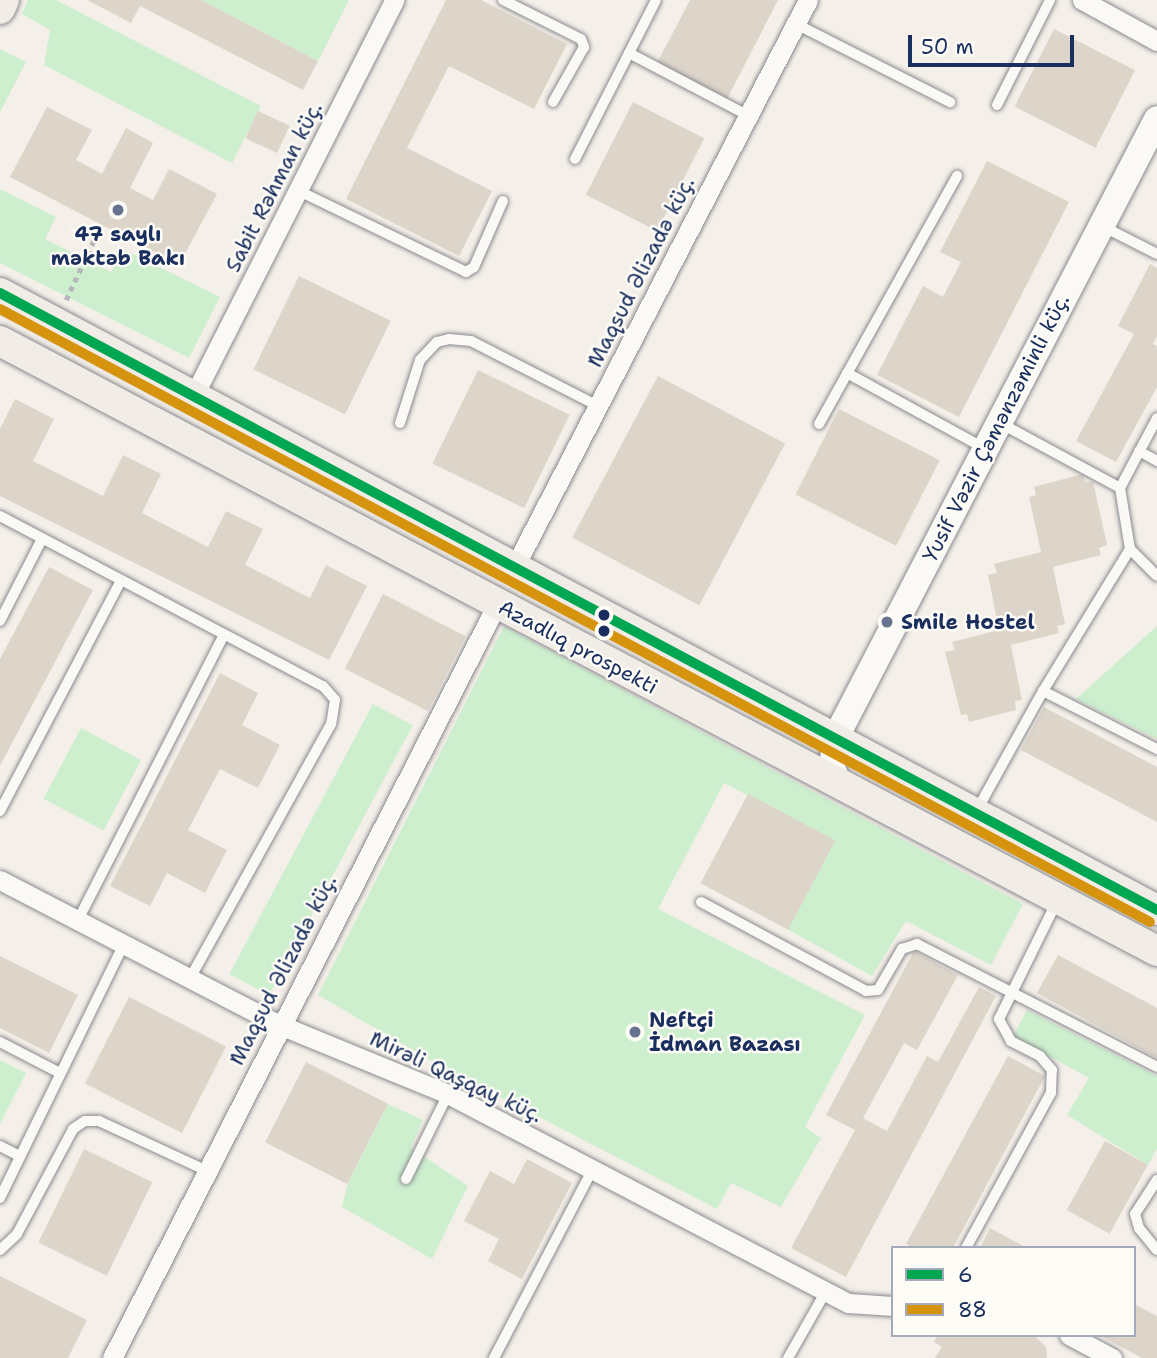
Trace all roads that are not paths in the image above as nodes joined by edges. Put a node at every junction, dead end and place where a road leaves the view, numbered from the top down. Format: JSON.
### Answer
{"nodes":[{"id":1,"x":4,"y":0,"type":"edge"},
{"id":2,"x":394,"y":0,"type":"edge"},
{"id":3,"x":503,"y":0,"type":"edge"},
{"id":4,"x":656,"y":0,"type":"edge"},
{"id":5,"x":808,"y":0,"type":"edge"},
{"id":6,"x":1050,"y":0,"type":"edge"},
{"id":7,"x":1082,"y":0,"type":"edge"},
{"id":8,"x":0,"y":9,"type":"edge"},
{"id":9,"x":796,"y":24,"type":"junction"},
{"id":10,"x":1157,"y":41,"type":"edge"},
{"id":11,"x":629,"y":53,"type":"junction"},
{"id":12,"x":554,"y":102,"type":"dead end"},
{"id":13,"x":950,"y":102,"type":"dead end"},
{"id":14,"x":997,"y":106,"type":"dead end"},
{"id":15,"x":747,"y":115,"type":"junction"},
{"id":16,"x":1157,"y":119,"type":"edge"},
{"id":17,"x":575,"y":159,"type":"dead end"},
{"id":18,"x":957,"y":176,"type":"dead end"},
{"id":19,"x":297,"y":190,"type":"junction"},
{"id":20,"x":503,"y":201,"type":"dead end"},
{"id":21,"x":1101,"y":225,"type":"junction"},
{"id":22,"x":1157,"y":254,"type":"edge"},
{"id":23,"x":0,"y":293,"type":"edge"},
{"id":24,"x":0,"y":341,"type":"edge"},
{"id":25,"x":848,"y":373,"type":"junction"},
{"id":26,"x":194,"y":395,"type":"junction"},
{"id":27,"x":598,"y":406,"type":"junction"},
{"id":28,"x":1157,"y":418,"type":"edge"},
{"id":29,"x":400,"y":423,"type":"dead end"},
{"id":30,"x":1000,"y":423,"type":"junction"},
{"id":31,"x":819,"y":424,"type":"dead end"},
{"id":32,"x":986,"y":449,"type":"junction"},
{"id":33,"x":1139,"y":451,"type":"junction"},
{"id":34,"x":1157,"y":461,"type":"edge"},
{"id":35,"x":1120,"y":488,"type":"junction"},
{"id":36,"x":0,"y":516,"type":"edge"},
{"id":37,"x":42,"y":539,"type":"junction"},
{"id":38,"x":1130,"y":549,"type":"junction"},
{"id":39,"x":516,"y":566,"type":"junction"},
{"id":40,"x":1157,"y":576,"type":"edge"},
{"id":41,"x":121,"y":580,"type":"junction"},
{"id":42,"x":496,"y":604,"type":"junction"},
{"id":43,"x":0,"y":621,"type":"edge"},
{"id":44,"x":224,"y":635,"type":"junction"},
{"id":45,"x":1043,"y":691,"type":"junction"},
{"id":46,"x":836,"y":737,"type":"junction"},
{"id":47,"x":1157,"y":749,"type":"edge"},
{"id":48,"x":839,"y":784,"type":"junction"},
{"id":49,"x":0,"y":811,"type":"edge"},
{"id":50,"x":976,"y":812,"type":"junction"},
{"id":51,"x":0,"y":880,"type":"edge"},
{"id":52,"x":1059,"y":898,"type":"junction"},
{"id":53,"x":701,"y":902,"type":"dead end"},
{"id":54,"x":1157,"y":910,"type":"edge"},
{"id":55,"x":78,"y":920,"type":"junction"},
{"id":56,"x":124,"y":944,"type":"junction"},
{"id":57,"x":1157,"y":951,"type":"edge"},
{"id":58,"x":191,"y":977,"type":"junction"},
{"id":59,"x":1010,"y":993,"type":"junction"},
{"id":60,"x":280,"y":1025,"type":"junction"},
{"id":61,"x":0,"y":1042,"type":"edge"},
{"id":62,"x":1157,"y":1067,"type":"edge"},
{"id":63,"x":60,"y":1073,"type":"junction"},
{"id":64,"x":448,"y":1094,"type":"junction"},
{"id":65,"x":0,"y":1146,"type":"edge"},
{"id":66,"x":20,"y":1156,"type":"junction"},
{"id":67,"x":593,"y":1169,"type":"junction"},
{"id":68,"x":206,"y":1171,"type":"junction"},
{"id":69,"x":406,"y":1179,"type":"dead end"},
{"id":70,"x":1157,"y":1180,"type":"edge"},
{"id":71,"x":0,"y":1198,"type":"edge"},
{"id":72,"x":967,"y":1246,"type":"edge"},
{"id":73,"x":0,"y":1250,"type":"edge"},
{"id":74,"x":1157,"y":1250,"type":"edge"},
{"id":75,"x":826,"y":1290,"type":"junction"},
{"id":76,"x":891,"y":1306,"type":"edge"},
{"id":77,"x":1071,"y":1337,"type":"edge"},
{"id":78,"x":1086,"y":1352,"type":"edge"},
{"id":79,"x":112,"y":1358,"type":"edge"},
{"id":80,"x":494,"y":1358,"type":"edge"},
{"id":81,"x":788,"y":1358,"type":"edge"},
{"id":82,"x":1112,"y":1358,"type":"edge"}],
"edges":[{"from":1,"to":8,"type":"main road"},
{"from":2,"to":19,"type":"street","name":"Sabit Rəhman küç."},
{"from":3,"to":12,"type":"lane"},
{"from":4,"to":11,"type":"lane"},
{"from":5,"to":9,"type":"street","name":"Maqsud Əlizadə küç."},
{"from":6,"to":14,"type":"lane"},
{"from":7,"to":10,"type":"street"},
{"from":9,"to":13,"type":"lane"},
{"from":9,"to":15,"type":"street","name":"Maqsud Əlizadə küç."},
{"from":11,"to":15,"type":"lane"},
{"from":11,"to":17,"type":"lane"},
{"from":15,"to":27,"type":"street","name":"Maqsud Əlizadə küç."},
{"from":16,"to":21,"type":"main road","name":"Yusif Vəzir Çəmənzəminli küç."},
{"from":18,"to":25,"type":"lane"},
{"from":19,"to":20,"type":"lane"},
{"from":19,"to":26,"type":"street","name":"Sabit Rəhman küç."},
{"from":21,"to":22,"type":"lane"},
{"from":21,"to":30,"type":"main road","name":"Yusif Vəzir Çəmənzəminli küç."},
{"from":23,"to":26,"type":"main road","name":"Azadlıq prospekti"},
{"from":24,"to":42,"type":"main road","name":"Azadlıq prospekti"},
{"from":25,"to":31,"type":"lane"},
{"from":25,"to":32,"type":"lane"},
{"from":26,"to":39,"type":"main road","name":"Azadlıq prospekti"},
{"from":27,"to":29,"type":"lane"},
{"from":27,"to":39,"type":"street","name":"Maqsud Əlizadə küç."},
{"from":28,"to":33,"type":"lane"},
{"from":30,"to":32,"type":"main road","name":"Yusif Vəzir Çəmənzəminli küç."},
{"from":30,"to":35,"type":"lane"},
{"from":32,"to":46,"type":"main road","name":"Yusif Vəzir Çəmənzəminli küç."},
{"from":33,"to":34,"type":"lane"},
{"from":33,"to":35,"type":"lane"},
{"from":35,"to":38,"type":"lane"},
{"from":36,"to":37,"type":"lane"},
{"from":37,"to":41,"type":"lane"},
{"from":37,"to":43,"type":"lane"},
{"from":38,"to":40,"type":"lane"},
{"from":38,"to":45,"type":"lane"},
{"from":39,"to":46,"type":"main road","name":"Azadlıq prospekti"},
{"from":41,"to":44,"type":"lane"},
{"from":41,"to":49,"type":"lane"},
{"from":42,"to":48,"type":"main road","name":"Azadlıq prospekti"},
{"from":42,"to":60,"type":"street","name":"Maqsud Əlizadə küç."},
{"from":44,"to":55,"type":"lane"},
{"from":44,"to":58,"type":"lane"},
{"from":45,"to":47,"type":"lane"},
{"from":45,"to":50,"type":"lane"},
{"from":46,"to":48,"type":"main road"},
{"from":46,"to":50,"type":"main road","name":"Azadlıq prospekti"},
{"from":48,"to":52,"type":"main road","name":"Azadlıq prospekti"},
{"from":50,"to":54,"type":"main road","name":"Azadlıq prospekti"},
{"from":51,"to":55,"type":"street","name":"Mirəli Qaşqay küç."},
{"from":52,"to":57,"type":"main road","name":"Azadlıq prospekti"},
{"from":52,"to":59,"type":"lane"},
{"from":53,"to":59,"type":"lane"},
{"from":55,"to":56,"type":"street","name":"Mirəli Qaşqay küç."},
{"from":56,"to":58,"type":"street","name":"Mirəli Qaşqay küç."},
{"from":56,"to":63,"type":"lane"},
{"from":58,"to":60,"type":"street","name":"Mirəli Qaşqay küç."},
{"from":59,"to":62,"type":"lane"},
{"from":59,"to":72,"type":"lane"},
{"from":60,"to":64,"type":"street","name":"Mirəli Qaşqay küç."},
{"from":60,"to":68,"type":"street","name":"Maqsud Əlizadə küç."},
{"from":61,"to":63,"type":"lane"},
{"from":63,"to":66,"type":"lane"},
{"from":64,"to":67,"type":"street","name":"Mirəli Qaşqay küç."},
{"from":64,"to":69,"type":"lane"},
{"from":65,"to":66,"type":"lane"},
{"from":66,"to":71,"type":"lane"},
{"from":67,"to":75,"type":"street","name":"Mirəli Qaşqay küç."},
{"from":67,"to":80,"type":"lane"},
{"from":68,"to":73,"type":"lane"},
{"from":68,"to":79,"type":"street","name":"Maqsud Əlizadə küç."},
{"from":70,"to":74,"type":"lane"},
{"from":75,"to":76,"type":"street","name":"Mirəli Qaşqay küç."},
{"from":75,"to":81,"type":"lane"},
{"from":77,"to":78,"type":"street"},
{"from":78,"to":82,"type":"street"}]}
